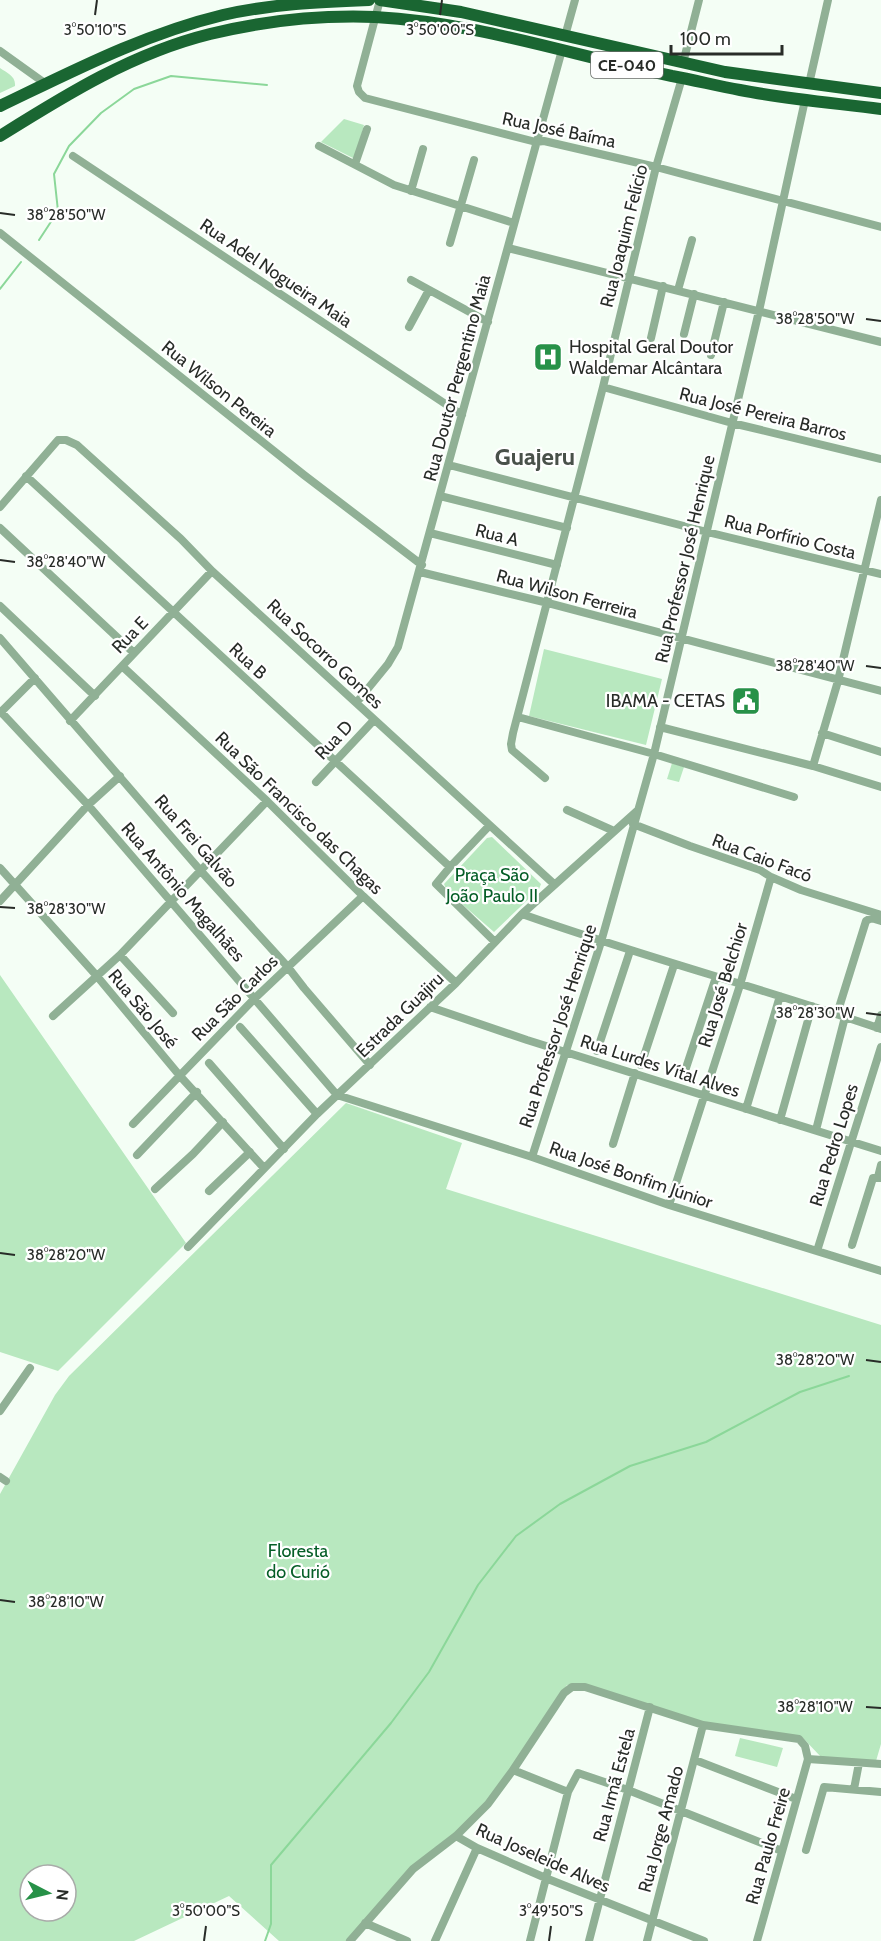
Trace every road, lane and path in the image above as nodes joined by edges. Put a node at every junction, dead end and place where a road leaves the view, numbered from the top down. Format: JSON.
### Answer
{"nodes":[{"id":1,"x":369,"y":0,"type":"edge"},
{"id":2,"x":380,"y":0,"type":"edge"},
{"id":3,"x":575,"y":0,"type":"edge"},
{"id":4,"x":699,"y":0,"type":"edge"},
{"id":5,"x":828,"y":0,"type":"edge"},
{"id":6,"x":375,"y":17,"type":"junction"},
{"id":7,"x":565,"y":36,"type":"junction"},
{"id":8,"x":562,"y":50,"type":"junction"},
{"id":9,"x":0,"y":51,"type":"edge"},
{"id":10,"x":683,"y":63,"type":"junction"},
{"id":11,"x":682,"y":78,"type":"junction"},
{"id":12,"x":46,"y":84,"type":"junction"},
{"id":13,"x":809,"y":84,"type":"junction"},
{"id":14,"x":881,"y":93,"type":"edge"},
{"id":15,"x":805,"y":100,"type":"junction"},
{"id":16,"x":0,"y":106,"type":"edge"},
{"id":17,"x":881,"y":109,"type":"edge"},
{"id":18,"x":367,"y":129,"type":"dead end"},
{"id":19,"x":0,"y":136,"type":"edge"},
{"id":20,"x":536,"y":142,"type":"junction"},
{"id":21,"x":319,"y":146,"type":"dead end"},
{"id":22,"x":423,"y":149,"type":"dead end"},
{"id":23,"x":73,"y":156,"type":"dead end"},
{"id":24,"x":474,"y":160,"type":"dead end"},
{"id":25,"x":354,"y":164,"type":"junction"},
{"id":26,"x":656,"y":167,"type":"junction"},
{"id":27,"x":411,"y":191,"type":"junction"},
{"id":28,"x":782,"y":200,"type":"junction"},
{"id":29,"x":460,"y":207,"type":"junction"},
{"id":30,"x":514,"y":223,"type":"junction"},
{"id":31,"x":881,"y":227,"type":"edge"},
{"id":32,"x":0,"y":233,"type":"edge"},
{"id":33,"x":692,"y":240,"type":"dead end"},
{"id":34,"x":450,"y":243,"type":"dead end"},
{"id":35,"x":508,"y":248,"type":"junction"},
{"id":36,"x":630,"y":277,"type":"junction"},
{"id":37,"x":411,"y":280,"type":"dead end"},
{"id":38,"x":663,"y":286,"type":"junction"},
{"id":39,"x":429,"y":290,"type":"junction"},
{"id":40,"x":678,"y":290,"type":"junction"},
{"id":41,"x":694,"y":294,"type":"junction"},
{"id":42,"x":724,"y":302,"type":"junction"},
{"id":43,"x":759,"y":311,"type":"junction"},
{"id":44,"x":488,"y":322,"type":"junction"},
{"id":45,"x":409,"y":327,"type":"dead end"},
{"id":46,"x":684,"y":334,"type":"dead end"},
{"id":47,"x":651,"y":338,"type":"dead end"},
{"id":48,"x":881,"y":342,"type":"edge"},
{"id":49,"x":711,"y":355,"type":"dead end"},
{"id":50,"x":603,"y":387,"type":"junction"},
{"id":51,"x":462,"y":416,"type":"junction"},
{"id":52,"x":732,"y":423,"type":"junction"},
{"id":53,"x":881,"y":459,"type":"edge"},
{"id":54,"x":449,"y":465,"type":"junction"},
{"id":55,"x":26,"y":477,"type":"junction"},
{"id":56,"x":440,"y":496,"type":"junction"},
{"id":57,"x":575,"y":496,"type":"junction"},
{"id":58,"x":881,"y":500,"type":"edge"},
{"id":59,"x":0,"y":507,"type":"edge"},
{"id":60,"x":0,"y":528,"type":"edge"},
{"id":61,"x":567,"y":528,"type":"junction"},
{"id":62,"x":706,"y":532,"type":"junction"},
{"id":63,"x":430,"y":533,"type":"junction"},
{"id":64,"x":557,"y":565,"type":"junction"},
{"id":65,"x":421,"y":569,"type":"junction"},
{"id":66,"x":865,"y":570,"type":"junction"},
{"id":67,"x":212,"y":571,"type":"junction"},
{"id":68,"x":881,"y":574,"type":"edge"},
{"id":69,"x":548,"y":603,"type":"junction"},
{"id":70,"x":0,"y":606,"type":"edge"},
{"id":71,"x":174,"y":612,"type":"junction"},
{"id":72,"x":0,"y":638,"type":"edge"},
{"id":73,"x":680,"y":640,"type":"junction"},
{"id":74,"x":134,"y":652,"type":"junction"},
{"id":75,"x":122,"y":666,"type":"junction"},
{"id":76,"x":34,"y":678,"type":"junction"},
{"id":77,"x":838,"y":681,"type":"junction"},
{"id":78,"x":881,"y":691,"type":"edge"},
{"id":79,"x":94,"y":696,"type":"junction"},
{"id":80,"x":357,"y":702,"type":"junction"},
{"id":81,"x":1,"y":712,"type":"edge"},
{"id":82,"x":518,"y":717,"type":"junction"},
{"id":83,"x":375,"y":720,"type":"junction"},
{"id":84,"x":70,"y":721,"type":"junction"},
{"id":85,"x":660,"y":727,"type":"junction"},
{"id":86,"x":822,"y":733,"type":"junction"},
{"id":87,"x":881,"y":752,"type":"edge"},
{"id":88,"x":654,"y":754,"type":"junction"},
{"id":89,"x":334,"y":762,"type":"junction"},
{"id":90,"x":813,"y":766,"type":"junction"},
{"id":91,"x":120,"y":776,"type":"junction"},
{"id":92,"x":545,"y":778,"type":"dead end"},
{"id":93,"x":316,"y":782,"type":"dead end"},
{"id":94,"x":881,"y":787,"type":"edge"},
{"id":95,"x":794,"y":797,"type":"dead end"},
{"id":96,"x":267,"y":801,"type":"junction"},
{"id":97,"x":88,"y":805,"type":"junction"},
{"id":98,"x":567,"y":810,"type":"dead end"},
{"id":99,"x":638,"y":810,"type":"junction"},
{"id":100,"x":633,"y":825,"type":"junction"},
{"id":101,"x":489,"y":826,"type":"junction"},
{"id":102,"x":614,"y":831,"type":"junction"},
{"id":103,"x":450,"y":867,"type":"junction"},
{"id":104,"x":0,"y":868,"type":"edge"},
{"id":105,"x":200,"y":870,"type":"junction"},
{"id":106,"x":771,"y":877,"type":"junction"},
{"id":107,"x":554,"y":884,"type":"junction"},
{"id":108,"x":15,"y":885,"type":"junction"},
{"id":109,"x":363,"y":896,"type":"junction"},
{"id":110,"x":0,"y":901,"type":"edge"},
{"id":111,"x":171,"y":902,"type":"junction"},
{"id":112,"x":522,"y":914,"type":"junction"},
{"id":113,"x":881,"y":915,"type":"edge"},
{"id":114,"x":881,"y":921,"type":"edge"},
{"id":115,"x":495,"y":942,"type":"junction"},
{"id":116,"x":602,"y":942,"type":"junction"},
{"id":117,"x":630,"y":951,"type":"junction"},
{"id":118,"x":120,"y":955,"type":"junction"},
{"id":119,"x":674,"y":965,"type":"junction"},
{"id":120,"x":287,"y":966,"type":"junction"},
{"id":121,"x":96,"y":975,"type":"junction"},
{"id":122,"x":716,"y":977,"type":"junction"},
{"id":123,"x":456,"y":983,"type":"junction"},
{"id":124,"x":740,"y":985,"type":"junction"},
{"id":125,"x":780,"y":996,"type":"junction"},
{"id":126,"x":255,"y":998,"type":"junction"},
{"id":127,"x":812,"y":1006,"type":"junction"},
{"id":128,"x":430,"y":1007,"type":"junction"},
{"id":129,"x":173,"y":1013,"type":"dead end"},
{"id":130,"x":881,"y":1015,"type":"edge"},
{"id":131,"x":53,"y":1016,"type":"dead end"},
{"id":132,"x":841,"y":1016,"type":"junction"},
{"id":133,"x":240,"y":1027,"type":"dead end"},
{"id":134,"x":879,"y":1028,"type":"edge"},
{"id":135,"x":881,"y":1047,"type":"edge"},
{"id":136,"x":566,"y":1050,"type":"junction"},
{"id":137,"x":597,"y":1051,"type":"dead end"},
{"id":138,"x":209,"y":1063,"type":"dead end"},
{"id":139,"x":370,"y":1065,"type":"junction"},
{"id":140,"x":641,"y":1065,"type":"dead end"},
{"id":141,"x":635,"y":1073,"type":"junction"},
{"id":142,"x":684,"y":1074,"type":"dead end"},
{"id":143,"x":180,"y":1076,"type":"junction"},
{"id":144,"x":197,"y":1092,"type":"junction"},
{"id":145,"x":337,"y":1095,"type":"junction"},
{"id":146,"x":703,"y":1096,"type":"junction"},
{"id":147,"x":746,"y":1109,"type":"junction"},
{"id":148,"x":317,"y":1114,"type":"junction"},
{"id":149,"x":780,"y":1120,"type":"junction"},
{"id":150,"x":223,"y":1122,"type":"junction"},
{"id":151,"x":133,"y":1124,"type":"dead end"},
{"id":152,"x":816,"y":1130,"type":"junction"},
{"id":153,"x":851,"y":1142,"type":"junction"},
{"id":154,"x":613,"y":1144,"type":"dead end"},
{"id":155,"x":284,"y":1149,"type":"junction"},
{"id":156,"x":881,"y":1151,"type":"edge"},
{"id":157,"x":250,"y":1152,"type":"junction"},
{"id":158,"x":138,"y":1155,"type":"dead end"},
{"id":159,"x":532,"y":1157,"type":"junction"},
{"id":160,"x":881,"y":1165,"type":"edge"},
{"id":161,"x":264,"y":1168,"type":"junction"},
{"id":162,"x":879,"y":1177,"type":"edge"},
{"id":163,"x":155,"y":1189,"type":"dead end"},
{"id":164,"x":209,"y":1191,"type":"dead end"},
{"id":165,"x":669,"y":1204,"type":"junction"},
{"id":166,"x":852,"y":1245,"type":"dead end"},
{"id":167,"x":188,"y":1246,"type":"dead end"},
{"id":168,"x":817,"y":1251,"type":"junction"},
{"id":169,"x":881,"y":1271,"type":"edge"},
{"id":170,"x":30,"y":1368,"type":"dead end"},
{"id":171,"x":0,"y":1411,"type":"edge"},
{"id":172,"x":650,"y":1707,"type":"junction"},
{"id":173,"x":703,"y":1725,"type":"junction"},
{"id":174,"x":808,"y":1759,"type":"junction"},
{"id":175,"x":694,"y":1760,"type":"junction"},
{"id":176,"x":859,"y":1762,"type":"junction"},
{"id":177,"x":881,"y":1764,"type":"edge"},
{"id":178,"x":513,"y":1770,"type":"junction"},
{"id":179,"x":628,"y":1790,"type":"junction"},
{"id":180,"x":854,"y":1790,"type":"junction"},
{"id":181,"x":568,"y":1792,"type":"junction"},
{"id":182,"x":881,"y":1792,"type":"edge"},
{"id":183,"x":796,"y":1799,"type":"junction"},
{"id":184,"x":681,"y":1811,"type":"junction"},
{"id":185,"x":456,"y":1836,"type":"junction"},
{"id":186,"x":477,"y":1848,"type":"junction"},
{"id":187,"x":806,"y":1850,"type":"dead end"},
{"id":188,"x":782,"y":1851,"type":"junction"},
{"id":189,"x":548,"y":1879,"type":"junction"},
{"id":190,"x":600,"y":1899,"type":"junction"},
{"id":191,"x":652,"y":1921,"type":"junction"},
{"id":192,"x":364,"y":1923,"type":"junction"},
{"id":193,"x":350,"y":1941,"type":"edge"},
{"id":194,"x":407,"y":1941,"type":"edge"},
{"id":195,"x":435,"y":1941,"type":"edge"},
{"id":196,"x":530,"y":1941,"type":"edge"},
{"id":197,"x":589,"y":1941,"type":"edge"},
{"id":198,"x":647,"y":1941,"type":"edge"},
{"id":199,"x":704,"y":1941,"type":"edge"},
{"id":200,"x":757,"y":1941,"type":"edge"}],
"edges":[{"from":1,"to":12,"type":"highway"},
{"from":2,"to":6,"type":"street"},
{"from":2,"to":7,"type":"highway","number":"CE-040"},
{"from":3,"to":7,"type":"street"},
{"from":4,"to":10,"type":"street"},
{"from":5,"to":13,"type":"street"},
{"from":6,"to":8,"type":"highway","number":"CE-040"},
{"from":6,"to":19,"type":"highway","number":"CE-040"},
{"from":6,"to":20,"type":"street","name":"Rua José Baíma"},
{"from":7,"to":10,"type":"highway","number":"CE-040"},
{"from":8,"to":11,"type":"highway","number":"CE-040"},
{"from":8,"to":20,"type":"street","name":"Rua Doutor Pergentino Maia"},
{"from":9,"to":12,"type":"street"},
{"from":10,"to":13,"type":"highway","number":"CE-040"},
{"from":11,"to":15,"type":"highway","number":"CE-040"},
{"from":11,"to":26,"type":"street","name":"Rua Joaquim Felício"},
{"from":12,"to":16,"type":"highway"},
{"from":13,"to":14,"type":"highway","number":"CE-040"},
{"from":15,"to":17,"type":"highway","number":"CE-040"},
{"from":15,"to":28,"type":"street","name":"Rua Professor José Henrique"},
{"from":18,"to":25,"type":"street"},
{"from":20,"to":26,"type":"street","name":"Rua José Baíma"},
{"from":20,"to":30,"type":"street","name":"Rua Doutor Pergentino Maia"},
{"from":21,"to":25,"type":"street"},
{"from":22,"to":27,"type":"street"},
{"from":23,"to":51,"type":"street","name":"Rua Adel Nogueira Maia"},
{"from":24,"to":29,"type":"street"},
{"from":25,"to":27,"type":"street"},
{"from":26,"to":28,"type":"street","name":"Rua José Baíma"},
{"from":26,"to":36,"type":"street","name":"Rua Joaquim Felício"},
{"from":27,"to":29,"type":"street"},
{"from":28,"to":31,"type":"street","name":"Rua José Baíma"},
{"from":28,"to":43,"type":"street","name":"Rua Professor José Henrique"},
{"from":29,"to":30,"type":"street"},
{"from":29,"to":34,"type":"street"},
{"from":30,"to":35,"type":"street","name":"Rua Doutor Pergentino Maia"},
{"from":32,"to":65,"type":"street","name":"Rua Wilson Pereira"},
{"from":33,"to":40,"type":"street"},
{"from":35,"to":36,"type":"street"},
{"from":35,"to":44,"type":"street","name":"Rua Doutor Pergentino Maia"},
{"from":36,"to":38,"type":"street"},
{"from":36,"to":50,"type":"street","name":"Rua Joaquim Felício"},
{"from":37,"to":39,"type":"street"},
{"from":38,"to":40,"type":"street"},
{"from":38,"to":47,"type":"street"},
{"from":39,"to":44,"type":"street"},
{"from":39,"to":45,"type":"street"},
{"from":40,"to":41,"type":"street"},
{"from":41,"to":42,"type":"street"},
{"from":41,"to":46,"type":"street"},
{"from":42,"to":43,"type":"street"},
{"from":42,"to":49,"type":"street"},
{"from":43,"to":48,"type":"street"},
{"from":43,"to":52,"type":"street","name":"Rua Professor José Henrique"},
{"from":44,"to":51,"type":"street","name":"Rua Doutor Pergentino Maia"},
{"from":50,"to":52,"type":"street","name":"Rua José Pereira Barros"},
{"from":50,"to":57,"type":"street","name":"Rua Joaquim Felício"},
{"from":51,"to":54,"type":"street","name":"Rua Doutor Pergentino Maia"},
{"from":52,"to":53,"type":"street","name":"Rua José Pereira Barros"},
{"from":52,"to":62,"type":"street","name":"Rua Professor José Henrique"},
{"from":54,"to":56,"type":"street","name":"Rua Doutor Pergentino Maia"},
{"from":54,"to":57,"type":"street","name":"Rua Porfírio Costa"},
{"from":55,"to":59,"type":"street"},
{"from":55,"to":67,"type":"street","name":"Rua Socorro Gomes"},
{"from":55,"to":71,"type":"street","name":"Rua B"},
{"from":56,"to":61,"type":"street"},
{"from":56,"to":63,"type":"street","name":"Rua Doutor Pergentino Maia"},
{"from":57,"to":61,"type":"street","name":"Rua Joaquim Felício"},
{"from":57,"to":62,"type":"street","name":"Rua Porfírio Costa"},
{"from":58,"to":66,"type":"street"},
{"from":60,"to":74,"type":"street"},
{"from":61,"to":64,"type":"street","name":"Rua Joaquim Felício"},
{"from":62,"to":66,"type":"street","name":"Rua Porfírio Costa"},
{"from":62,"to":73,"type":"street","name":"Rua Professor José Henrique"},
{"from":63,"to":64,"type":"street","name":"Rua A"},
{"from":63,"to":65,"type":"street","name":"Rua Doutor Pergentino Maia"},
{"from":64,"to":69,"type":"street","name":"Rua Joaquim Felício"},
{"from":65,"to":69,"type":"street","name":"Rua Wilson Ferreira"},
{"from":65,"to":80,"type":"street","name":"Rua Doutor Pergentino Maia"},
{"from":66,"to":68,"type":"street","name":"Rua Porfírio Costa"},
{"from":66,"to":77,"type":"street"},
{"from":67,"to":71,"type":"street","name":"Rua E"},
{"from":67,"to":80,"type":"street","name":"Rua Socorro Gomes"},
{"from":69,"to":73,"type":"street","name":"Rua Wilson Ferreira"},
{"from":69,"to":82,"type":"street","name":"Rua Joaquim Felício"},
{"from":70,"to":79,"type":"street"},
{"from":71,"to":74,"type":"street","name":"Rua E"},
{"from":71,"to":89,"type":"street","name":"Rua B"},
{"from":72,"to":76,"type":"street","name":"Rua Frei Galvão"},
{"from":73,"to":77,"type":"street","name":"Rua Wilson Ferreira"},
{"from":73,"to":85,"type":"street","name":"Rua Professor José Henrique"},
{"from":74,"to":75,"type":"street","name":"Rua E"},
{"from":75,"to":79,"type":"street","name":"Rua E"},
{"from":75,"to":96,"type":"street","name":"Rua São Francisco das Chagas"},
{"from":76,"to":81,"type":"street"},
{"from":76,"to":84,"type":"street","name":"Rua Frei Galvão"},
{"from":77,"to":78,"type":"street","name":"Rua Wilson Ferreira"},
{"from":77,"to":86,"type":"street"},
{"from":79,"to":84,"type":"street","name":"Rua E"},
{"from":80,"to":83,"type":"street","name":"Rua Socorro Gomes"},
{"from":81,"to":97,"type":"street","name":"Rua Antônio Magalhães"},
{"from":82,"to":88,"type":"street"},
{"from":82,"to":92,"type":"street","name":"Rua Joaquim Felício"},
{"from":83,"to":89,"type":"street","name":"Rua D"},
{"from":83,"to":101,"type":"street","name":"Rua Socorro Gomes"},
{"from":84,"to":91,"type":"street","name":"Rua Frei Galvão"},
{"from":85,"to":88,"type":"street","name":"Rua Professor José Henrique"},
{"from":85,"to":90,"type":"street"},
{"from":86,"to":87,"type":"street"},
{"from":86,"to":90,"type":"street"},
{"from":88,"to":95,"type":"street"},
{"from":88,"to":99,"type":"street","name":"Rua Professor José Henrique"},
{"from":89,"to":93,"type":"street","name":"Rua D"},
{"from":89,"to":103,"type":"street","name":"Rua B"},
{"from":90,"to":94,"type":"street"},
{"from":91,"to":97,"type":"street"},
{"from":91,"to":105,"type":"street","name":"Rua Frei Galvão"},
{"from":96,"to":105,"type":"street"},
{"from":96,"to":109,"type":"street","name":"Rua São Francisco das Chagas"},
{"from":97,"to":108,"type":"street"},
{"from":97,"to":111,"type":"street","name":"Rua Antônio Magalhães"},
{"from":98,"to":102,"type":"street"},
{"from":99,"to":100,"type":"street","name":"Rua Professor José Henrique"},
{"from":99,"to":102,"type":"street","name":"Estrada Guajiru"},
{"from":100,"to":106,"type":"street","name":"Rua Caio Facó"},
{"from":100,"to":116,"type":"street","name":"Rua Professor José Henrique"},
{"from":101,"to":103,"type":"street"},
{"from":101,"to":107,"type":"street","name":"Rua Socorro Gomes"},
{"from":102,"to":107,"type":"street","name":"Estrada Guajiru"},
{"from":103,"to":115,"type":"street"},
{"from":104,"to":108,"type":"street","name":"Rua São José"},
{"from":105,"to":111,"type":"street"},
{"from":105,"to":120,"type":"street","name":"Rua Frei Galvão"},
{"from":106,"to":113,"type":"street","name":"Rua Caio Facó"},
{"from":106,"to":124,"type":"street","name":"Rua José Belchior"},
{"from":107,"to":112,"type":"street","name":"Estrada Guajiru"},
{"from":108,"to":110,"type":"street"},
{"from":108,"to":121,"type":"street","name":"Rua São José"},
{"from":109,"to":120,"type":"street","name":"Rua São Carlos"},
{"from":109,"to":123,"type":"street","name":"Rua São Francisco das Chagas"},
{"from":111,"to":118,"type":"street"},
{"from":111,"to":126,"type":"street","name":"Rua Antônio Magalhães"},
{"from":112,"to":115,"type":"street","name":"Estrada Guajiru"},
{"from":112,"to":116,"type":"street"},
{"from":114,"to":132,"type":"street"},
{"from":115,"to":123,"type":"street","name":"Estrada Guajiru"},
{"from":116,"to":117,"type":"street"},
{"from":116,"to":136,"type":"street","name":"Rua Professor José Henrique"},
{"from":117,"to":119,"type":"street"},
{"from":117,"to":137,"type":"street"},
{"from":118,"to":121,"type":"street"},
{"from":118,"to":129,"type":"street"},
{"from":119,"to":122,"type":"street"},
{"from":119,"to":140,"type":"street"},
{"from":120,"to":126,"type":"street","name":"Rua São Carlos"},
{"from":120,"to":139,"type":"street","name":"Rua Frei Galvão"},
{"from":121,"to":131,"type":"street"},
{"from":121,"to":143,"type":"street","name":"Rua São José"},
{"from":122,"to":124,"type":"street"},
{"from":122,"to":142,"type":"street"},
{"from":123,"to":128,"type":"street","name":"Estrada Guajiru"},
{"from":124,"to":125,"type":"street"},
{"from":124,"to":146,"type":"street","name":"Rua José Belchior"},
{"from":125,"to":127,"type":"street"},
{"from":125,"to":147,"type":"street"},
{"from":126,"to":143,"type":"street","name":"Rua São Carlos"},
{"from":126,"to":145,"type":"street","name":"Rua Antônio Magalhães"},
{"from":127,"to":132,"type":"street"},
{"from":127,"to":149,"type":"street"},
{"from":128,"to":136,"type":"street","name":"Rua Lurdes Vítal Alves"},
{"from":128,"to":139,"type":"street","name":"Estrada Guajiru"},
{"from":130,"to":134,"type":"street"},
{"from":132,"to":134,"type":"street"},
{"from":132,"to":152,"type":"street"},
{"from":133,"to":148,"type":"street"},
{"from":135,"to":153,"type":"street","name":"Rua Pedro Lopes"},
{"from":136,"to":141,"type":"street","name":"Rua Lurdes Vítal Alves"},
{"from":136,"to":159,"type":"street","name":"Rua Professor José Henrique"},
{"from":138,"to":155,"type":"street"},
{"from":139,"to":145,"type":"street","name":"Estrada Guajiru"},
{"from":141,"to":146,"type":"street","name":"Rua Lurdes Vítal Alves"},
{"from":141,"to":154,"type":"street"},
{"from":143,"to":144,"type":"street","name":"Rua São José"},
{"from":143,"to":151,"type":"street","name":"Rua São Carlos"},
{"from":144,"to":150,"type":"street","name":"Rua São José"},
{"from":144,"to":158,"type":"street"},
{"from":145,"to":148,"type":"street","name":"Estrada Guajiru"},
{"from":145,"to":159,"type":"street","name":"Rua José Bonfim Júnior"},
{"from":146,"to":147,"type":"street","name":"Rua Lurdes Vítal Alves"},
{"from":146,"to":165,"type":"street","name":"Rua José Belchior"},
{"from":147,"to":149,"type":"street","name":"Rua Lurdes Vítal Alves"},
{"from":148,"to":155,"type":"street","name":"Estrada Guajiru"},
{"from":149,"to":152,"type":"street","name":"Rua Lurdes Vítal Alves"},
{"from":150,"to":157,"type":"street","name":"Rua São José"},
{"from":150,"to":163,"type":"street"},
{"from":152,"to":153,"type":"street","name":"Rua Lurdes Vítal Alves"},
{"from":153,"to":156,"type":"street","name":"Rua Lurdes Vítal Alves"},
{"from":153,"to":168,"type":"street","name":"Rua Pedro Lopes"},
{"from":155,"to":161,"type":"street","name":"Estrada Guajiru"},
{"from":157,"to":161,"type":"street","name":"Rua São José"},
{"from":157,"to":164,"type":"street"},
{"from":159,"to":165,"type":"street","name":"Rua José Bonfim Júnior"},
{"from":160,"to":162,"type":"street"},
{"from":161,"to":167,"type":"street","name":"Estrada Guajiru"},
{"from":162,"to":166,"type":"street"},
{"from":165,"to":168,"type":"street","name":"Rua José Bonfim Júnior"},
{"from":168,"to":169,"type":"street","name":"Rua José Bonfim Júnior"},
{"from":170,"to":171,"type":"street"},
{"from":172,"to":173,"type":"street"},
{"from":172,"to":178,"type":"street"},
{"from":172,"to":179,"type":"street","name":"Rua Irmã Estela"},
{"from":173,"to":174,"type":"street"},
{"from":173,"to":175,"type":"street","name":"Rua Jorge Amado"},
{"from":174,"to":176,"type":"street"},
{"from":174,"to":183,"type":"street","name":"Rua Paulo Freire"},
{"from":175,"to":183,"type":"street"},
{"from":175,"to":184,"type":"street","name":"Rua Jorge Amado"},
{"from":176,"to":177,"type":"street"},
{"from":176,"to":180,"type":"street"},
{"from":178,"to":181,"type":"street"},
{"from":178,"to":185,"type":"street"},
{"from":179,"to":181,"type":"street"},
{"from":179,"to":184,"type":"street"},
{"from":179,"to":190,"type":"street","name":"Rua Irmã Estela"},
{"from":180,"to":182,"type":"street"},
{"from":180,"to":187,"type":"street"},
{"from":181,"to":189,"type":"street"},
{"from":183,"to":188,"type":"street","name":"Rua Paulo Freire"},
{"from":184,"to":188,"type":"street"},
{"from":184,"to":191,"type":"street","name":"Rua Jorge Amado"},
{"from":185,"to":186,"type":"street","name":"Rua Joseleide Alves"},
{"from":185,"to":192,"type":"street","name":"Rua Joseleide Alves"},
{"from":186,"to":189,"type":"street","name":"Rua Joseleide Alves"},
{"from":186,"to":195,"type":"street"},
{"from":188,"to":200,"type":"street","name":"Rua Paulo Freire"},
{"from":189,"to":190,"type":"street","name":"Rua Joseleide Alves"},
{"from":189,"to":196,"type":"street"},
{"from":190,"to":191,"type":"street","name":"Rua Joseleide Alves"},
{"from":190,"to":197,"type":"street","name":"Rua Irmã Estela"},
{"from":191,"to":198,"type":"street","name":"Rua Jorge Amado"},
{"from":191,"to":199,"type":"street","name":"Rua Joseleide Alves"},
{"from":192,"to":193,"type":"street","name":"Rua Joseleide Alves"},
{"from":192,"to":194,"type":"street"}]}
